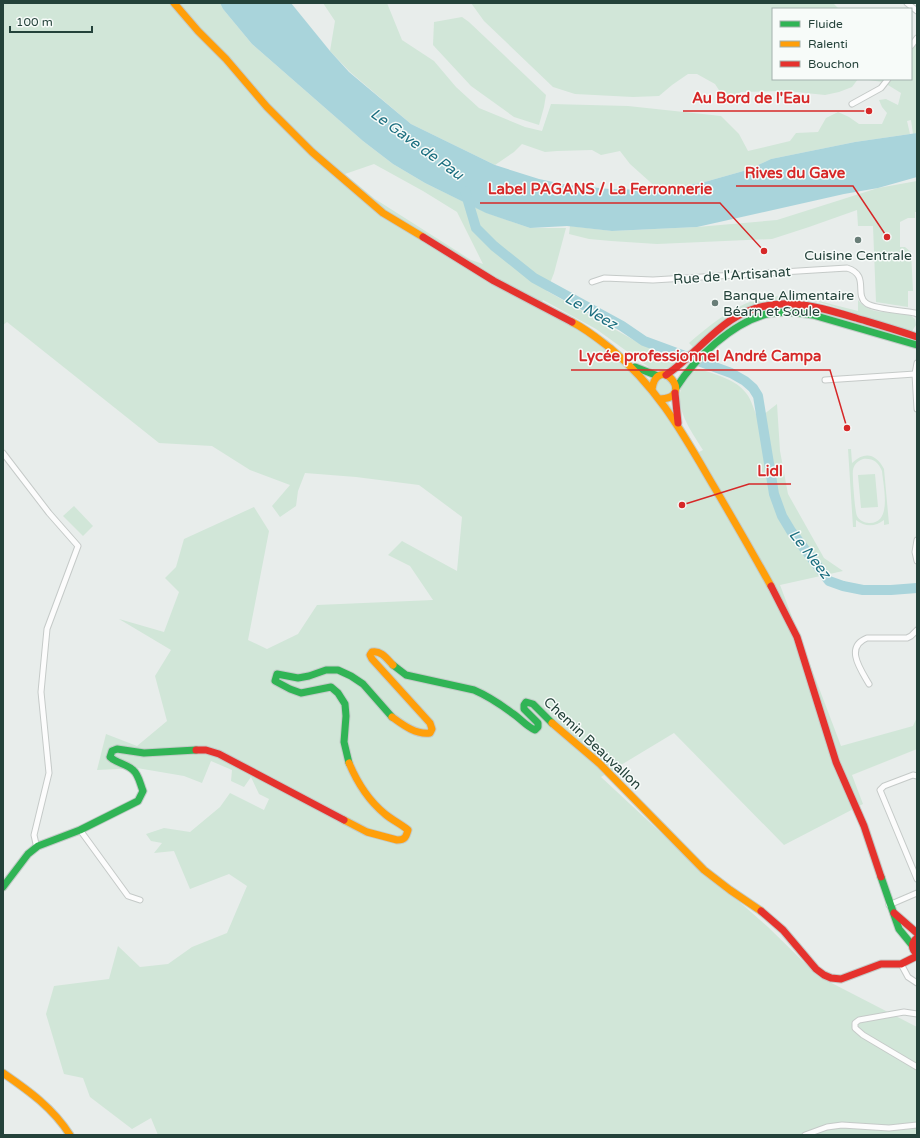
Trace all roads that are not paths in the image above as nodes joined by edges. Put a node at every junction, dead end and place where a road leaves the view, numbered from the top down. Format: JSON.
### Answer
{"nodes":[{"id":1,"x":174,"y":3,"type":"edge"},
{"id":2,"x":907,"y":3,"type":"edge"},
{"id":3,"x":917,"y":11,"type":"edge"},
{"id":4,"x":887,"y":80,"type":"edge"},
{"id":5,"x":852,"y":104,"type":"dead end"},
{"id":6,"x":592,"y":282,"type":"dead end"},
{"id":7,"x":917,"y":314,"type":"edge"},
{"id":8,"x":917,"y":337,"type":"edge"},
{"id":9,"x":917,"y":345,"type":"edge"},
{"id":10,"x":698,"y":354,"type":"junction"},
{"id":11,"x":917,"y":363,"type":"edge"},
{"id":12,"x":630,"y":364,"type":"junction"},
{"id":13,"x":915,"y":374,"type":"junction"},
{"id":14,"x":666,"y":375,"type":"junction"},
{"id":15,"x":658,"y":376,"type":"junction"},
{"id":16,"x":825,"y":380,"type":"dead end"},
{"id":17,"x":652,"y":389,"type":"junction"},
{"id":18,"x":675,"y":390,"type":"junction"},
{"id":19,"x":660,"y":399,"type":"junction"},
{"id":20,"x":917,"y":409,"type":"edge"},
{"id":21,"x":679,"y":426,"type":"junction"},
{"id":22,"x":3,"y":453,"type":"edge"},
{"id":23,"x":917,"y":540,"type":"edge"},
{"id":24,"x":917,"y":561,"type":"edge"},
{"id":25,"x":917,"y":630,"type":"edge"},
{"id":26,"x":869,"y":684,"type":"dead end"},
{"id":27,"x":917,"y":776,"type":"edge"},
{"id":28,"x":80,"y":830,"type":"junction"},
{"id":29,"x":38,"y":846,"type":"junction"},
{"id":30,"x":917,"y":879,"type":"edge"},
{"id":31,"x":3,"y":888,"type":"edge"},
{"id":32,"x":917,"y":893,"type":"edge"},
{"id":33,"x":140,"y":900,"type":"dead end"},
{"id":34,"x":890,"y":907,"type":"junction"},
{"id":35,"x":917,"y":933,"type":"edge"},
{"id":36,"x":917,"y":938,"type":"edge"},
{"id":37,"x":915,"y":951,"type":"edge"},
{"id":38,"x":903,"y":963,"type":"junction"},
{"id":39,"x":917,"y":983,"type":"edge"},
{"id":40,"x":917,"y":1014,"type":"edge"},
{"id":41,"x":917,"y":1067,"type":"edge"},
{"id":42,"x":3,"y":1073,"type":"edge"},
{"id":43,"x":917,"y":1125,"type":"edge"},
{"id":44,"x":70,"y":1135,"type":"edge"},
{"id":45,"x":805,"y":1135,"type":"edge"}],
"edges":[{"from":1,"to":12,"type":"main road"},
{"from":2,"to":3,"type":"street"},
{"from":4,"to":5,"type":"street"},
{"from":6,"to":7,"type":"street","name":"Rue de l'Artisanat"},
{"from":8,"to":10,"type":"main road"},
{"from":9,"to":10,"type":"main road"},
{"from":10,"to":14,"type":"main road"},
{"from":10,"to":18,"type":"main road"},
{"from":11,"to":13,"type":"street"},
{"from":12,"to":15,"type":"main road"},
{"from":12,"to":17,"type":"main road"},
{"from":13,"to":16,"type":"street"},
{"from":13,"to":20,"type":"street"},
{"from":14,"to":15,"type":"main road"},
{"from":14,"to":18,"type":"main road"},
{"from":15,"to":17,"type":"main road"},
{"from":17,"to":19,"type":"main road"},
{"from":18,"to":19,"type":"main road"},
{"from":18,"to":21,"type":"main road"},
{"from":19,"to":21,"type":"main road"},
{"from":21,"to":34,"type":"main road"},
{"from":22,"to":29,"type":"street"},
{"from":23,"to":24,"type":"street"},
{"from":25,"to":26,"type":"street"},
{"from":27,"to":30,"type":"street"},
{"from":28,"to":29,"type":"main road","name":"Chemin Beauvallon"},
{"from":28,"to":33,"type":"street"},
{"from":28,"to":38,"type":"main road","name":"Chemin Beauvallon"},
{"from":29,"to":31,"type":"main road"},
{"from":32,"to":34,"type":"street"},
{"from":34,"to":35,"type":"main road"},
{"from":34,"to":37,"type":"main road"},
{"from":36,"to":37,"type":"main road"},
{"from":37,"to":38,"type":"main road"},
{"from":38,"to":39,"type":"street"},
{"from":40,"to":41,"type":"street"},
{"from":42,"to":44,"type":"main road"},
{"from":43,"to":45,"type":"street"}]}
